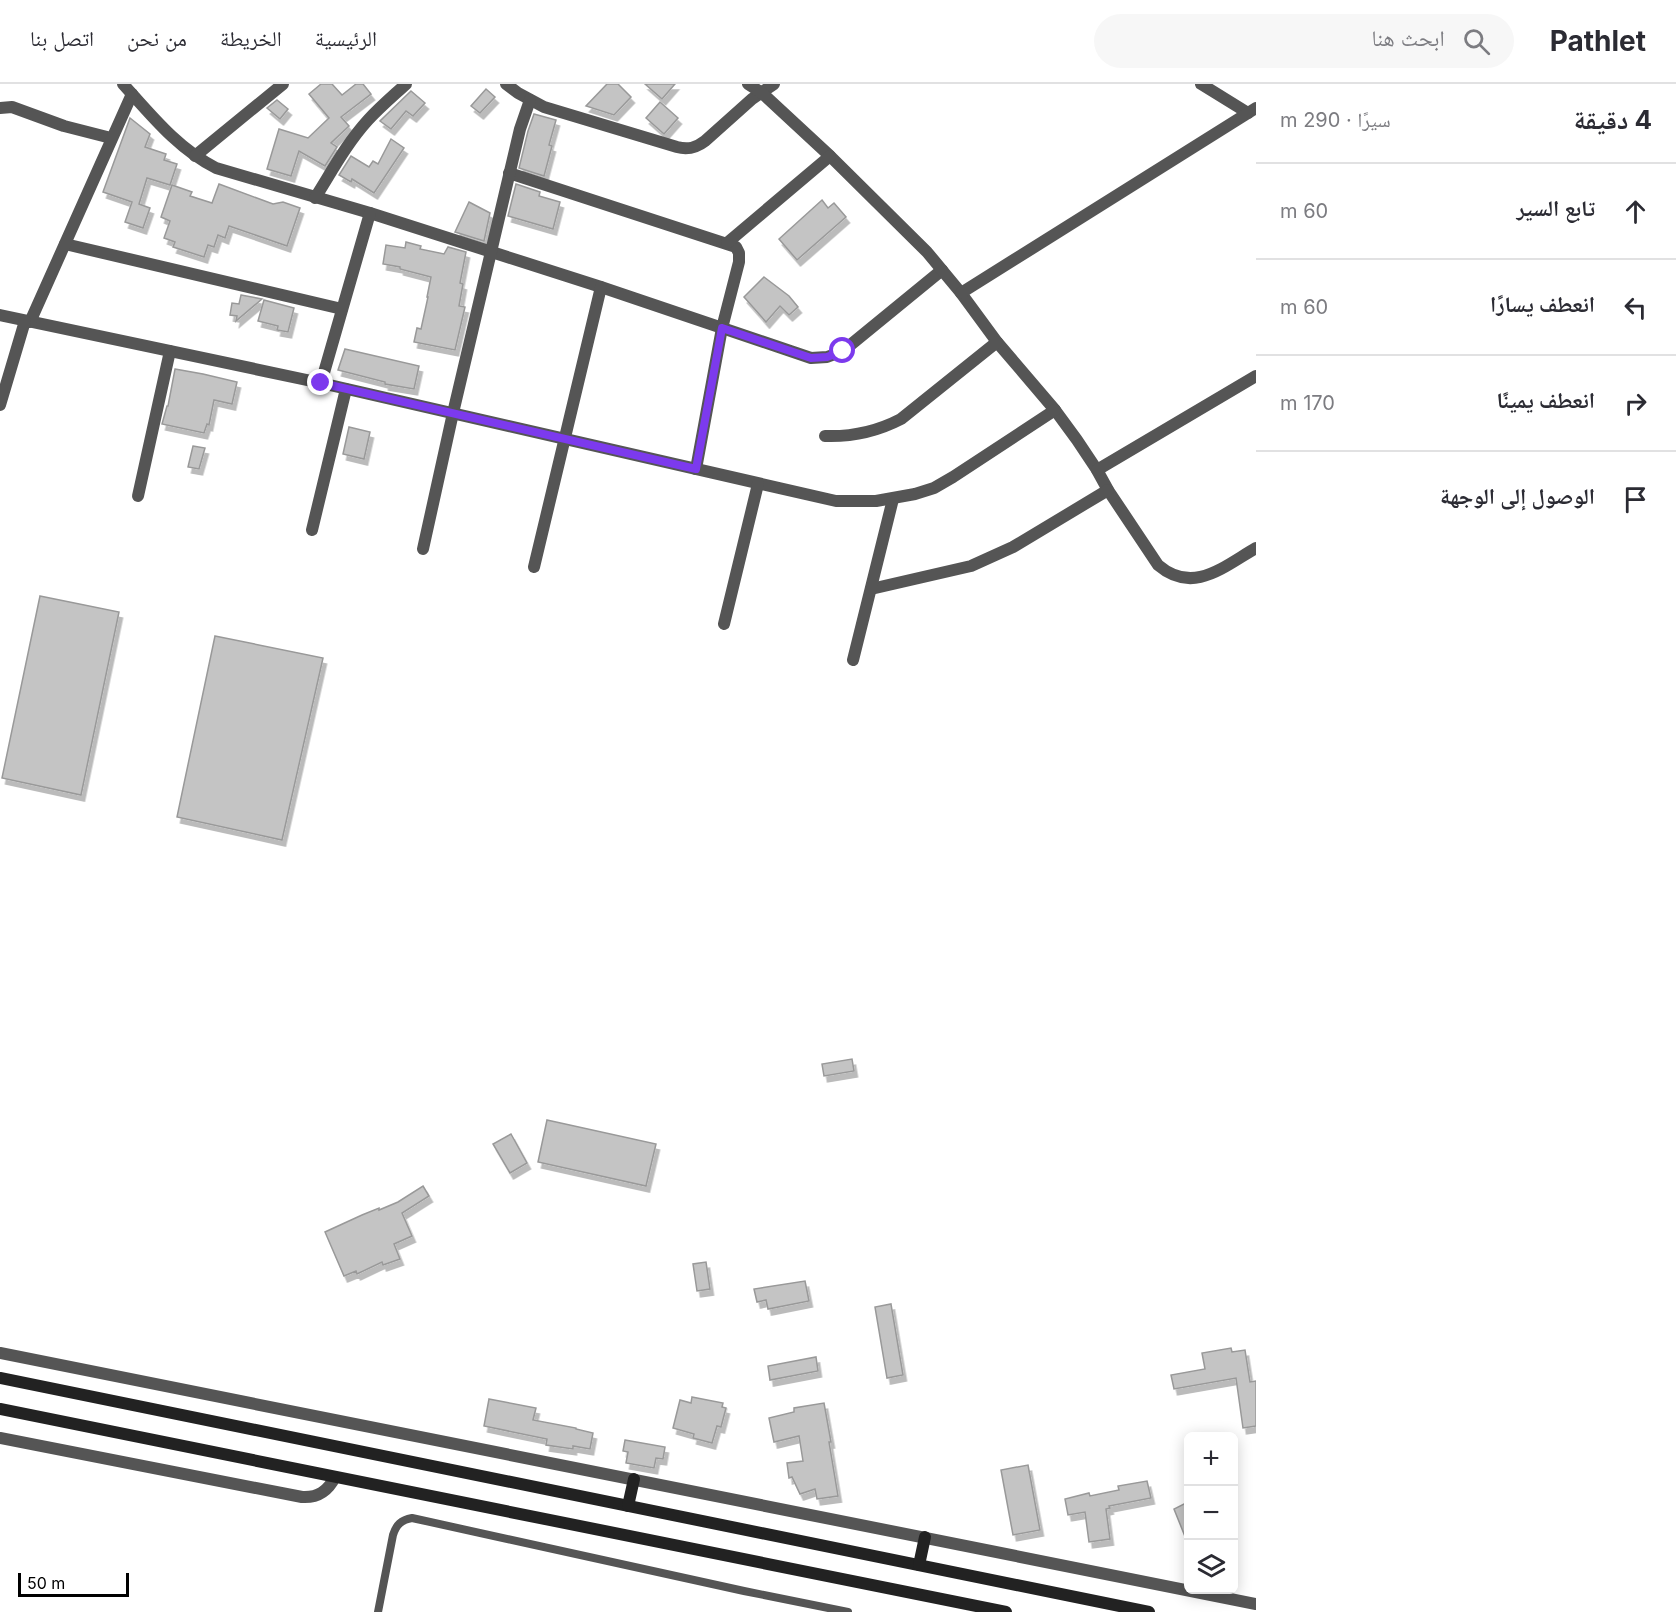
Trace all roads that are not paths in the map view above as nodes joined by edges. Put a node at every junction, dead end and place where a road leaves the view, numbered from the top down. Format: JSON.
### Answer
{"nodes":[{"id":1,"x":123,"y":84,"type":"edge"},
{"id":2,"x":406,"y":84,"type":"edge"},
{"id":3,"x":506,"y":84,"type":"edge"},
{"id":4,"x":748,"y":84,"type":"edge"},
{"id":5,"x":774,"y":84,"type":"edge"},
{"id":6,"x":1201,"y":84,"type":"edge"},
{"id":7,"x":277,"y":86,"type":"edge"},
{"id":8,"x":762,"y":93,"type":"junction"},
{"id":9,"x":132,"y":94,"type":"junction"},
{"id":10,"x":530,"y":100,"type":"junction"},
{"id":11,"x":0,"y":108,"type":"edge"},
{"id":12,"x":1252,"y":111,"type":"edge"},
{"id":13,"x":111,"y":138,"type":"junction"},
{"id":14,"x":195,"y":156,"type":"junction"},
{"id":15,"x":830,"y":156,"type":"junction"},
{"id":16,"x":509,"y":173,"type":"junction"},
{"id":17,"x":315,"y":198,"type":"junction"},
{"id":18,"x":370,"y":213,"type":"junction"},
{"id":19,"x":728,"y":243,"type":"junction"},
{"id":20,"x":64,"y":244,"type":"junction"},
{"id":21,"x":490,"y":252,"type":"junction"},
{"id":22,"x":942,"y":270,"type":"junction"},
{"id":23,"x":601,"y":287,"type":"junction"},
{"id":24,"x":961,"y":293,"type":"junction"},
{"id":25,"x":342,"y":309,"type":"junction"},
{"id":26,"x":0,"y":315,"type":"edge"},
{"id":27,"x":27,"y":322,"type":"junction"},
{"id":28,"x":722,"y":328,"type":"junction"},
{"id":29,"x":997,"y":342,"type":"junction"},
{"id":30,"x":170,"y":351,"type":"junction"},
{"id":31,"x":1256,"y":376,"type":"edge"},
{"id":32,"x":321,"y":383,"type":"junction"},
{"id":33,"x":346,"y":389,"type":"junction"},
{"id":34,"x":0,"y":405,"type":"edge"},
{"id":35,"x":1055,"y":410,"type":"junction"},
{"id":36,"x":453,"y":413,"type":"junction"},
{"id":37,"x":825,"y":436,"type":"dead end"},
{"id":38,"x":565,"y":438,"type":"junction"},
{"id":39,"x":696,"y":469,"type":"junction"},
{"id":40,"x":1097,"y":471,"type":"junction"},
{"id":41,"x":758,"y":484,"type":"junction"},
{"id":42,"x":1108,"y":490,"type":"junction"},
{"id":43,"x":138,"y":496,"type":"dead end"},
{"id":44,"x":893,"y":499,"type":"junction"},
{"id":45,"x":312,"y":530,"type":"dead end"},
{"id":46,"x":1256,"y":548,"type":"edge"},
{"id":47,"x":423,"y":549,"type":"dead end"},
{"id":48,"x":534,"y":567,"type":"dead end"},
{"id":49,"x":871,"y":589,"type":"junction"},
{"id":50,"x":724,"y":624,"type":"dead end"},
{"id":51,"x":853,"y":660,"type":"dead end"},
{"id":52,"x":0,"y":1353,"type":"edge"},
{"id":53,"x":0,"y":1378,"type":"edge"},
{"id":54,"x":0,"y":1409,"type":"edge"},
{"id":55,"x":0,"y":1438,"type":"edge"},
{"id":56,"x":335,"y":1477,"type":"junction"},
{"id":57,"x":634,"y":1479,"type":"junction"},
{"id":58,"x":628,"y":1506,"type":"junction"},
{"id":59,"x":925,"y":1537,"type":"junction"},
{"id":60,"x":919,"y":1565,"type":"junction"},
{"id":61,"x":1256,"y":1604,"type":"edge"},
{"id":62,"x":378,"y":1612,"type":"edge"},
{"id":63,"x":848,"y":1612,"type":"edge"},
{"id":64,"x":1006,"y":1612,"type":"edge"},
{"id":65,"x":1149,"y":1612,"type":"edge"}],
"edges":[{"from":1,"to":9,"type":"street"},
{"from":2,"to":17,"type":"street"},
{"from":3,"to":10,"type":"street"},
{"from":4,"to":8,"type":"street"},
{"from":5,"to":8,"type":"street"},
{"from":6,"to":12,"type":"street"},
{"from":7,"to":14,"type":"street"},
{"from":8,"to":10,"type":"street"},
{"from":8,"to":15,"type":"street"},
{"from":9,"to":13,"type":"street"},
{"from":9,"to":14,"type":"street"},
{"from":10,"to":16,"type":"street"},
{"from":11,"to":13,"type":"street"},
{"from":12,"to":24,"type":"street"},
{"from":13,"to":20,"type":"street"},
{"from":14,"to":17,"type":"street"},
{"from":15,"to":19,"type":"street"},
{"from":15,"to":22,"type":"street"},
{"from":16,"to":19,"type":"street"},
{"from":16,"to":21,"type":"street"},
{"from":17,"to":18,"type":"street"},
{"from":18,"to":21,"type":"street"},
{"from":18,"to":25,"type":"street"},
{"from":19,"to":28,"type":"street"},
{"from":20,"to":25,"type":"street"},
{"from":20,"to":27,"type":"street"},
{"from":21,"to":23,"type":"street"},
{"from":21,"to":36,"type":"street"},
{"from":22,"to":24,"type":"street"},
{"from":22,"to":28,"type":"street"},
{"from":23,"to":28,"type":"street"},
{"from":23,"to":38,"type":"street"},
{"from":24,"to":29,"type":"street"},
{"from":25,"to":32,"type":"street"},
{"from":26,"to":27,"type":"street"},
{"from":27,"to":30,"type":"street"},
{"from":27,"to":34,"type":"street"},
{"from":28,"to":39,"type":"street"},
{"from":29,"to":35,"type":"street"},
{"from":29,"to":37,"type":"street"},
{"from":30,"to":32,"type":"street"},
{"from":30,"to":43,"type":"street"},
{"from":31,"to":40,"type":"street"},
{"from":32,"to":33,"type":"street"},
{"from":33,"to":36,"type":"street"},
{"from":33,"to":45,"type":"street"},
{"from":35,"to":40,"type":"street"},
{"from":35,"to":44,"type":"street"},
{"from":36,"to":38,"type":"street"},
{"from":36,"to":47,"type":"street"},
{"from":38,"to":39,"type":"street"},
{"from":38,"to":48,"type":"street"},
{"from":39,"to":41,"type":"street"},
{"from":40,"to":42,"type":"street"},
{"from":41,"to":44,"type":"street"},
{"from":41,"to":50,"type":"street"},
{"from":42,"to":46,"type":"street"},
{"from":42,"to":49,"type":"street"},
{"from":44,"to":49,"type":"street"},
{"from":49,"to":51,"type":"street"},
{"from":52,"to":57,"type":"street"},
{"from":53,"to":58,"type":"main road"},
{"from":54,"to":56,"type":"main road"},
{"from":55,"to":56,"type":"street"},
{"from":56,"to":64,"type":"main road"},
{"from":57,"to":58,"type":"main road"},
{"from":57,"to":59,"type":"street"},
{"from":58,"to":60,"type":"main road"},
{"from":59,"to":60,"type":"main road"},
{"from":59,"to":61,"type":"street"},
{"from":60,"to":65,"type":"main road"},
{"from":62,"to":63,"type":"lane"}]}
